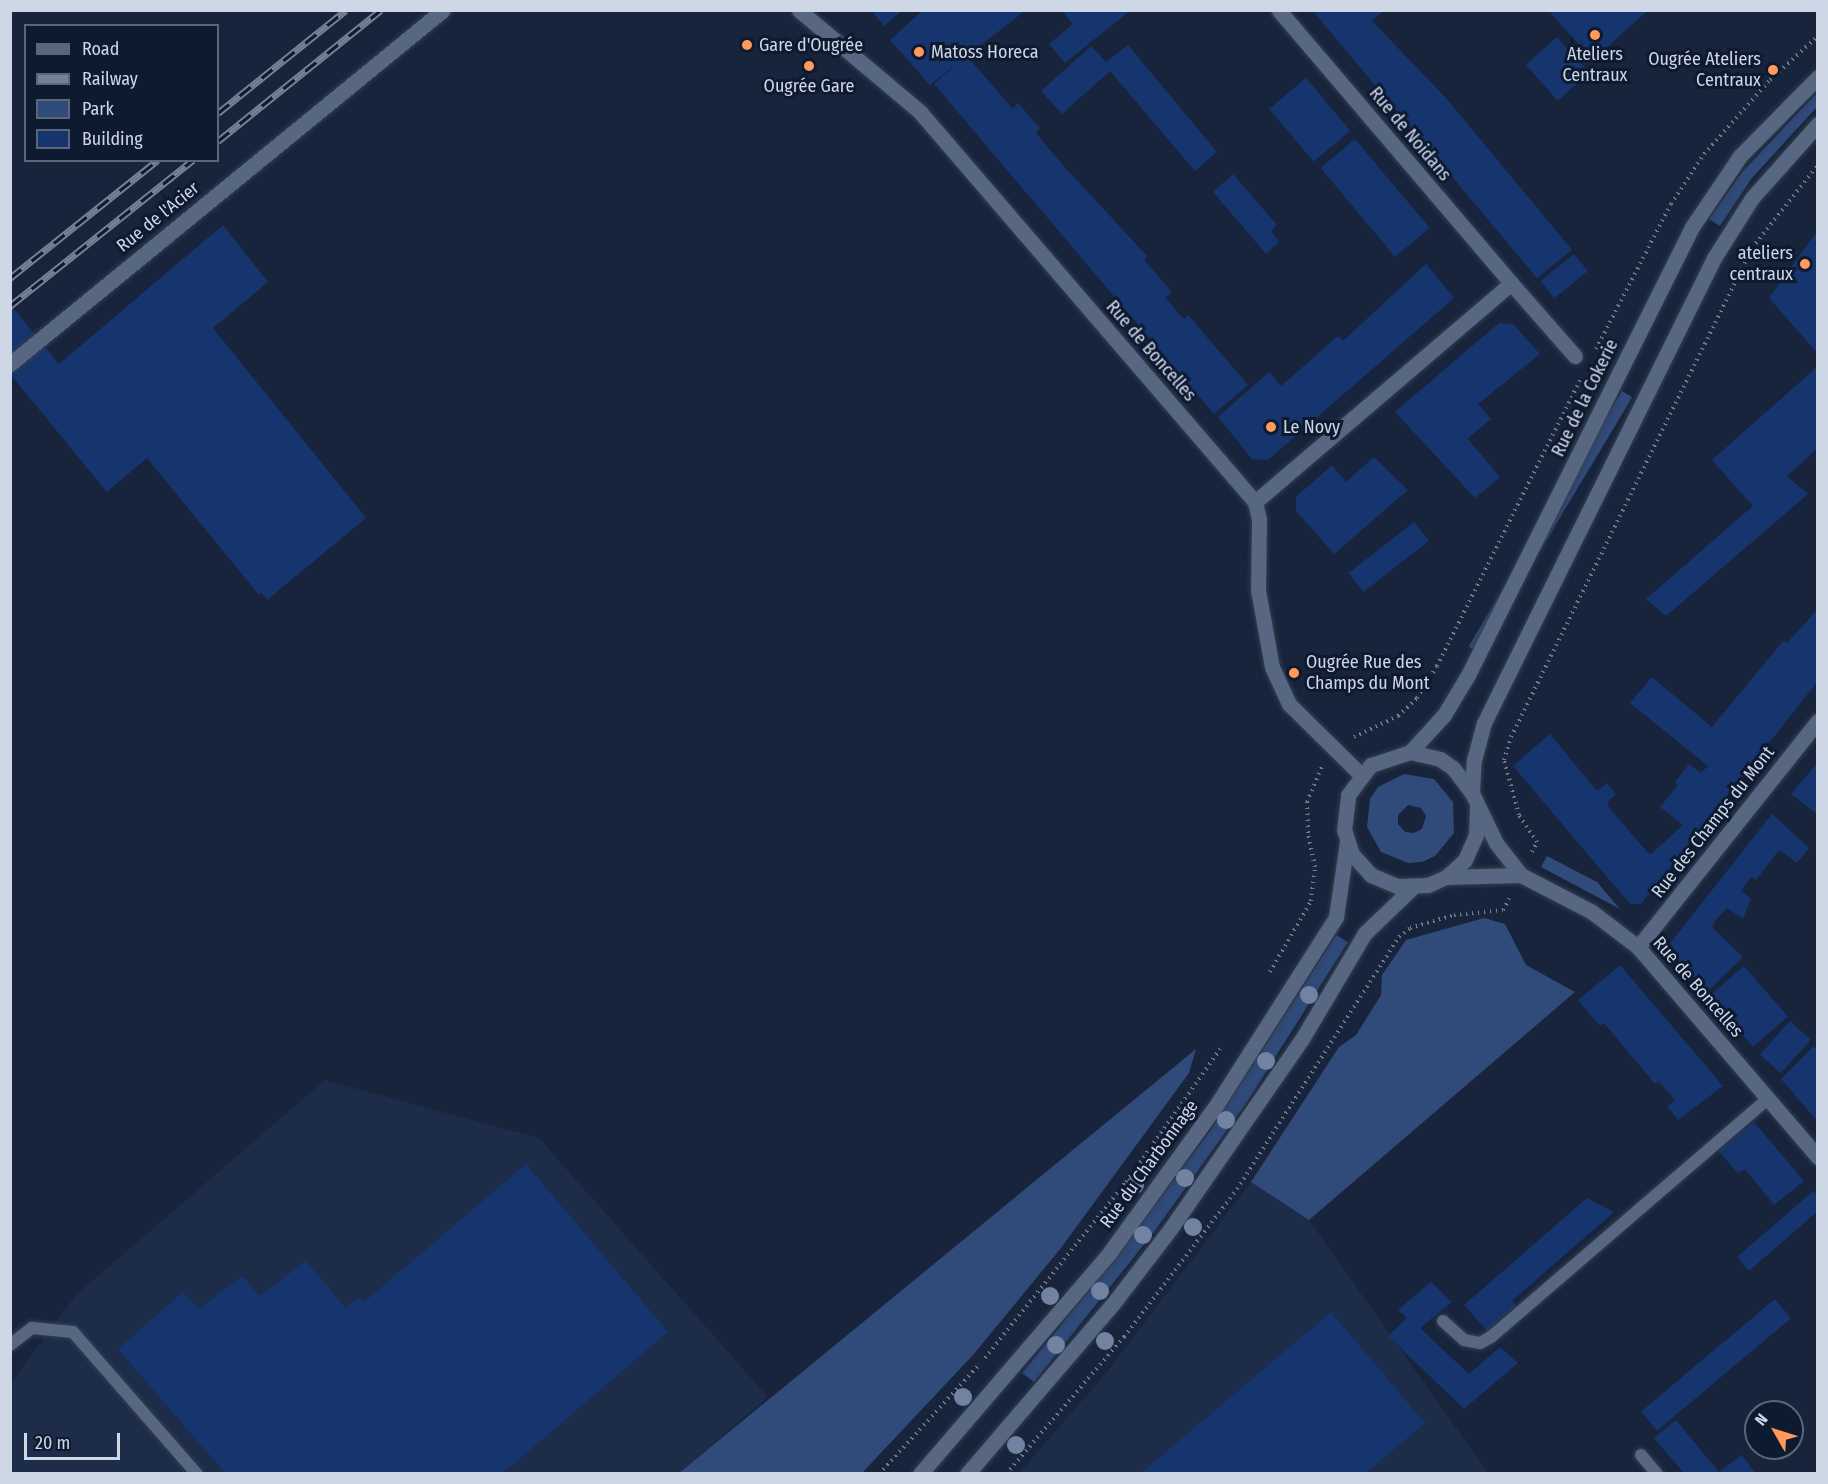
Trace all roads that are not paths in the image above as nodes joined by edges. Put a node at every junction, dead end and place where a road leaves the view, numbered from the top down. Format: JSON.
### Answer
{"nodes":[{"id":1,"x":443,"y":10,"type":"edge"},
{"id":2,"x":799,"y":10,"type":"edge"},
{"id":3,"x":1279,"y":10,"type":"edge"},
{"id":4,"x":1818,"y":76,"type":"edge"},
{"id":5,"x":1818,"y":124,"type":"edge"},
{"id":6,"x":1511,"y":283,"type":"junction"},
{"id":7,"x":1575,"y":356,"type":"dead end"},
{"id":8,"x":10,"y":364,"type":"edge"},
{"id":9,"x":1255,"y":502,"type":"junction"},
{"id":10,"x":1818,"y":721,"type":"edge"},
{"id":11,"x":1410,"y":752,"type":"junction"},
{"id":12,"x":1361,"y":775,"type":"junction"},
{"id":13,"x":1474,"y":799,"type":"junction"},
{"id":14,"x":1347,"y":842,"type":"junction"},
{"id":15,"x":1521,"y":875,"type":"junction"},
{"id":16,"x":1446,"y":877,"type":"junction"},
{"id":17,"x":1413,"y":887,"type":"junction"},
{"id":18,"x":1638,"y":947,"type":"junction"},
{"id":19,"x":1768,"y":1099,"type":"junction"},
{"id":20,"x":1818,"y":1157,"type":"edge"},
{"id":21,"x":1443,"y":1321,"type":"dead end"},
{"id":22,"x":10,"y":1345,"type":"edge"},
{"id":23,"x":1641,"y":1455,"type":"dead end"},
{"id":24,"x":197,"y":1473,"type":"edge"},
{"id":25,"x":920,"y":1473,"type":"edge"},
{"id":26,"x":967,"y":1473,"type":"edge"},
{"id":27,"x":1657,"y":1473,"type":"edge"}],
"edges":[{"from":1,"to":8,"type":"main road","name":"Rue de l'Acier"},
{"from":2,"to":9,"type":"main road","name":"Rue de Boncelles"},
{"from":3,"to":6,"type":"main road","name":"Rue de Noidans"},
{"from":4,"to":11,"type":"main road","name":"Rue de la Cokerie"},
{"from":5,"to":13,"type":"main road"},
{"from":6,"to":7,"type":"main road","name":"Rue de Noidans"},
{"from":6,"to":9,"type":"main road"},
{"from":9,"to":12,"type":"main road"},
{"from":10,"to":18,"type":"main road","name":"Rue des Champs du Mont"},
{"from":11,"to":12,"type":"main road","name":"Rue de Boncelles"},
{"from":11,"to":13,"type":"main road","name":"Rue de Boncelles"},
{"from":12,"to":14,"type":"main road","name":"Rue de Boncelles"},
{"from":13,"to":15,"type":"main road","name":"Rue de Boncelles"},
{"from":13,"to":16,"type":"main road"},
{"from":14,"to":17,"type":"main road","name":"Rue de Boncelles"},
{"from":14,"to":25,"type":"main road","name":"Rue du Charbonnage"},
{"from":15,"to":16,"type":"main road","name":"Rue de Boncelles"},
{"from":15,"to":18,"type":"main road","name":"Rue de Boncelles"},
{"from":16,"to":17,"type":"main road","name":"Rue de Boncelles"},
{"from":17,"to":26,"type":"main road"},
{"from":18,"to":19,"type":"main road","name":"Rue de Boncelles"},
{"from":19,"to":20,"type":"main road","name":"Rue de Boncelles"},
{"from":19,"to":21,"type":"lane"},
{"from":22,"to":24,"type":"lane"},
{"from":23,"to":27,"type":"lane"}]}
